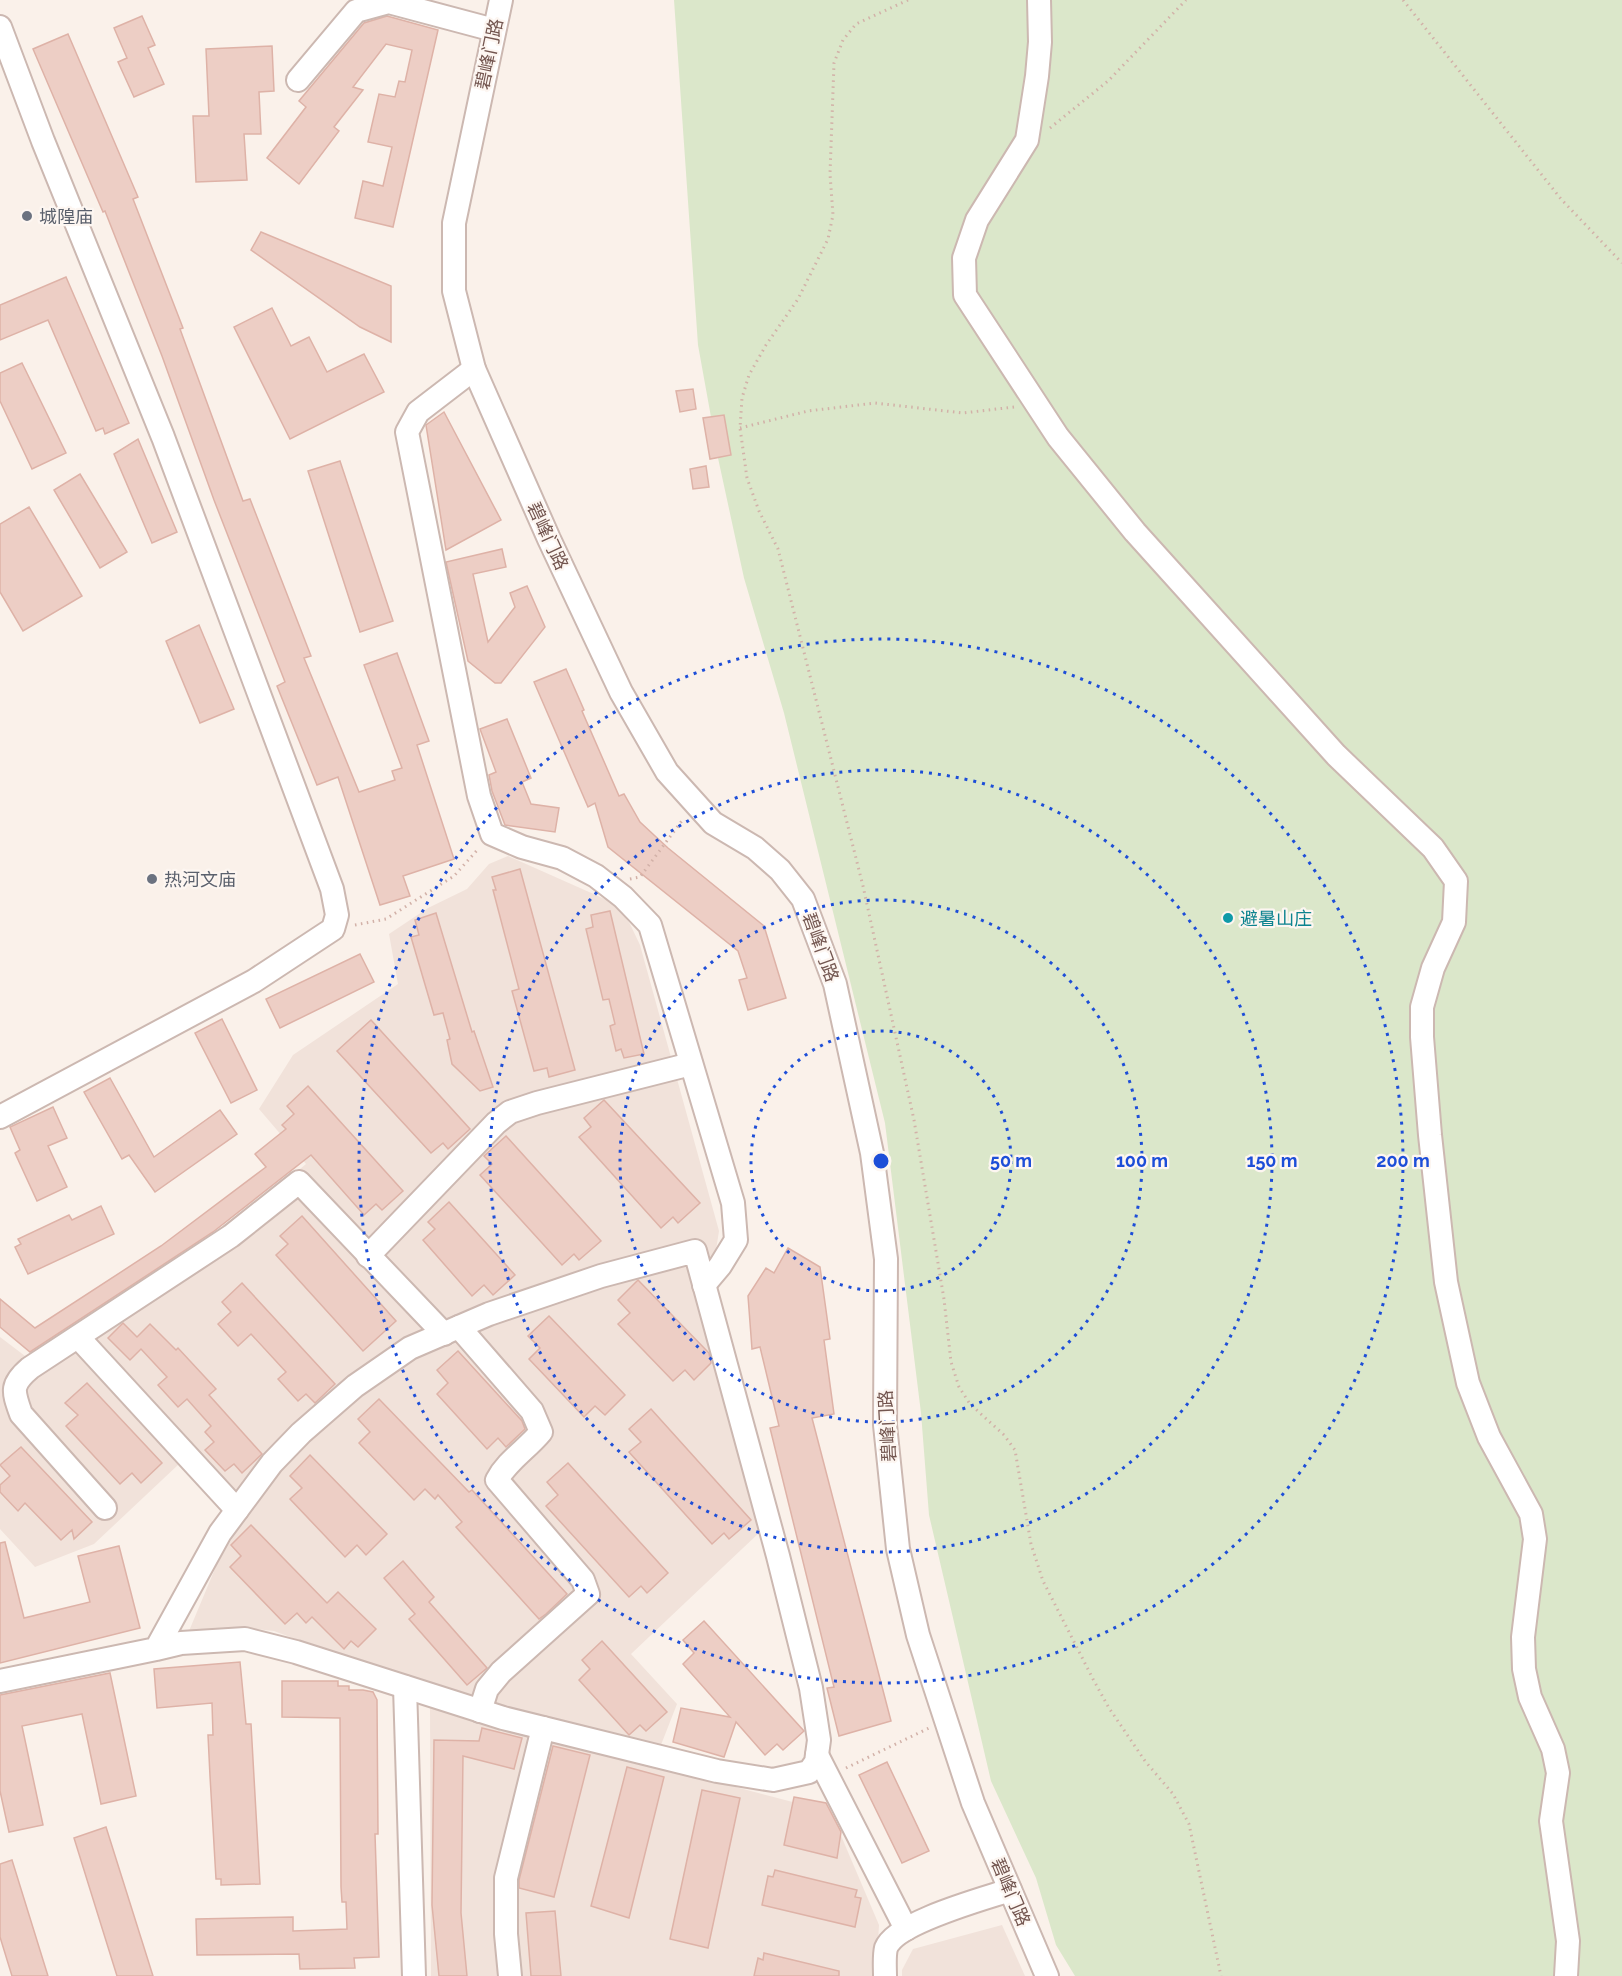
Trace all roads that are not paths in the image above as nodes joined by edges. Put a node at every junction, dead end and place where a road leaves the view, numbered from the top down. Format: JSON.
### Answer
{"nodes":[{"id":1,"x":501,"y":0,"type":"edge"},
{"id":2,"x":1039,"y":0,"type":"edge"},
{"id":3,"x":0,"y":27,"type":"edge"},
{"id":4,"x":494,"y":30,"type":"junction"},
{"id":5,"x":298,"y":80,"type":"dead end"},
{"id":6,"x":474,"y":369,"type":"junction"},
{"id":7,"x":691,"y":1064,"type":"junction"},
{"id":8,"x":0,"y":1117,"type":"edge"},
{"id":9,"x":368,"y":1256,"type":"junction"},
{"id":10,"x":704,"y":1285,"type":"junction"},
{"id":11,"x":452,"y":1330,"type":"junction"},
{"id":12,"x":78,"y":1337,"type":"junction"},
{"id":13,"x":105,"y":1508,"type":"dead end"},
{"id":14,"x":237,"y":1510,"type":"junction"},
{"id":15,"x":156,"y":1649,"type":"junction"},
{"id":16,"x":0,"y":1681,"type":"edge"},
{"id":17,"x":405,"y":1687,"type":"junction"},
{"id":18,"x":480,"y":1711,"type":"junction"},
{"id":19,"x":543,"y":1728,"type":"junction"},
{"id":20,"x":817,"y":1755,"type":"junction"},
{"id":21,"x":1010,"y":1890,"type":"junction"},
{"id":22,"x":906,"y":1929,"type":"junction"},
{"id":23,"x":414,"y":1976,"type":"edge"},
{"id":24,"x":510,"y":1976,"type":"edge"},
{"id":25,"x":885,"y":1976,"type":"edge"},
{"id":26,"x":1047,"y":1976,"type":"edge"},
{"id":27,"x":1566,"y":1976,"type":"edge"}],
"edges":[{"from":1,"to":4,"type":"street","name":"碧峰门路"},
{"from":2,"to":27,"type":"street"},
{"from":3,"to":8,"type":"street"},
{"from":4,"to":5,"type":"street"},
{"from":4,"to":6,"type":"street","name":"碧峰门路"},
{"from":6,"to":7,"type":"street"},
{"from":6,"to":21,"type":"street","name":"碧峰门路"},
{"from":7,"to":9,"type":"street"},
{"from":7,"to":10,"type":"street"},
{"from":9,"to":11,"type":"street"},
{"from":9,"to":12,"type":"street"},
{"from":10,"to":11,"type":"street"},
{"from":10,"to":20,"type":"street"},
{"from":11,"to":14,"type":"street"},
{"from":11,"to":18,"type":"street"},
{"from":12,"to":13,"type":"street"},
{"from":12,"to":14,"type":"street"},
{"from":14,"to":15,"type":"street"},
{"from":15,"to":16,"type":"street"},
{"from":15,"to":17,"type":"street"},
{"from":17,"to":18,"type":"street"},
{"from":17,"to":23,"type":"street"},
{"from":18,"to":19,"type":"street"},
{"from":19,"to":20,"type":"street"},
{"from":19,"to":24,"type":"street"},
{"from":20,"to":22,"type":"street"},
{"from":21,"to":22,"type":"street"},
{"from":21,"to":26,"type":"street","name":"碧峰门路"},
{"from":22,"to":25,"type":"street"}]}
